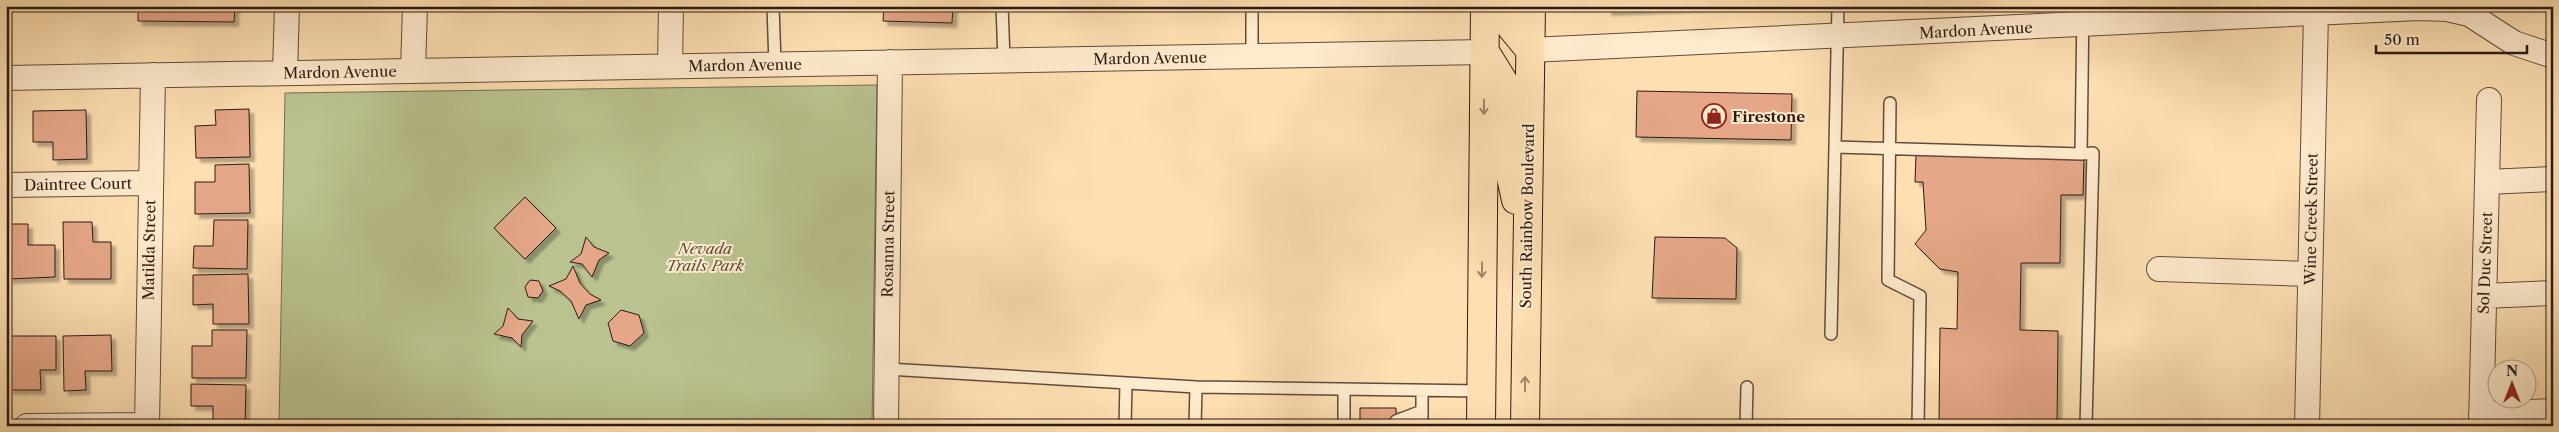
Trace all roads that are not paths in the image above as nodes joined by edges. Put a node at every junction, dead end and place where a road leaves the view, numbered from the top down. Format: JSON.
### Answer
{"nodes":[{"id":1,"x":287,"y":6,"type":"edge"},
{"id":2,"x":415,"y":6,"type":"edge"},
{"id":3,"x":671,"y":6,"type":"edge"},
{"id":4,"x":773,"y":6,"type":"edge"},
{"id":5,"x":1002,"y":6,"type":"edge"},
{"id":6,"x":1252,"y":6,"type":"edge"},
{"id":7,"x":1485,"y":6,"type":"edge"},
{"id":8,"x":1507,"y":6,"type":"edge"},
{"id":9,"x":1531,"y":6,"type":"edge"},
{"id":10,"x":1838,"y":6,"type":"edge"},
{"id":11,"x":2240,"y":11,"type":"edge"},
{"id":12,"x":2316,"y":12,"type":"junction"},
{"id":13,"x":2082,"y":15,"type":"edge"},
{"id":14,"x":1837,"y":37,"type":"junction"},
{"id":15,"x":1530,"y":50,"type":"junction"},
{"id":16,"x":1484,"y":52,"type":"junction"},
{"id":17,"x":1252,"y":56,"type":"junction"},
{"id":18,"x":2553,"y":56,"type":"edge"},
{"id":19,"x":1004,"y":60,"type":"junction"},
{"id":20,"x":890,"y":62,"type":"junction"},
{"id":21,"x":775,"y":64,"type":"junction"},
{"id":22,"x":670,"y":66,"type":"junction"},
{"id":23,"x":413,"y":71,"type":"junction"},
{"id":24,"x":285,"y":73,"type":"junction"},
{"id":25,"x":153,"y":75,"type":"junction"},
{"id":26,"x":6,"y":78,"type":"edge"},
{"id":27,"x":2489,"y":100,"type":"dead end"},
{"id":28,"x":1890,"y":103,"type":"dead end"},
{"id":29,"x":1835,"y":147,"type":"junction"},
{"id":30,"x":1890,"y":149,"type":"junction"},
{"id":31,"x":2081,"y":154,"type":"junction"},
{"id":32,"x":2553,"y":178,"type":"edge"},
{"id":33,"x":2487,"y":182,"type":"junction"},
{"id":34,"x":150,"y":183,"type":"junction"},
{"id":35,"x":6,"y":185,"type":"edge"},
{"id":36,"x":1526,"y":248,"type":"junction"},
{"id":37,"x":2159,"y":269,"type":"dead end"},
{"id":38,"x":2310,"y":274,"type":"junction"},
{"id":39,"x":2553,"y":293,"type":"edge"},
{"id":40,"x":2484,"y":296,"type":"junction"},
{"id":41,"x":1830,"y":334,"type":"dead end"},
{"id":42,"x":887,"y":369,"type":"junction"},
{"id":43,"x":1126,"y":383,"type":"junction"},
{"id":44,"x":1196,"y":387,"type":"junction"},
{"id":45,"x":1747,"y":387,"type":"dead end"},
{"id":46,"x":1344,"y":390,"type":"junction"},
{"id":47,"x":1422,"y":391,"type":"junction"},
{"id":48,"x":1481,"y":391,"type":"junction"},
{"id":49,"x":2553,"y":411,"type":"edge"},
{"id":50,"x":1422,"y":412,"type":"junction"},
{"id":51,"x":2481,"y":420,"type":"edge"},
{"id":52,"x":1396,"y":421,"type":"dead end"},
{"id":53,"x":147,"y":425,"type":"edge"},
{"id":54,"x":27,"y":426,"type":"edge"},
{"id":55,"x":886,"y":426,"type":"edge"},
{"id":56,"x":1125,"y":426,"type":"edge"},
{"id":57,"x":1195,"y":426,"type":"edge"},
{"id":58,"x":1344,"y":426,"type":"edge"},
{"id":59,"x":1422,"y":426,"type":"edge"},
{"id":60,"x":1481,"y":426,"type":"edge"},
{"id":61,"x":1525,"y":426,"type":"edge"},
{"id":62,"x":1746,"y":426,"type":"edge"},
{"id":63,"x":1918,"y":426,"type":"edge"},
{"id":64,"x":2086,"y":426,"type":"edge"},
{"id":65,"x":2307,"y":426,"type":"edge"}],
"edges":[{"from":1,"to":24,"type":"street"},
{"from":2,"to":23,"type":"street"},
{"from":3,"to":22,"type":"street"},
{"from":4,"to":21,"type":"lane"},
{"from":5,"to":19,"type":"lane"},
{"from":6,"to":17,"type":"lane"},
{"from":7,"to":16,"type":"main road"},
{"from":8,"to":15,"type":"main road"},
{"from":9,"to":15,"type":"main road","name":"South Rainbow Boulevard"},
{"from":10,"to":14,"type":"lane"},
{"from":11,"to":12,"type":"street","name":"Mardon Avenue"},
{"from":11,"to":13,"type":"street","name":"Mardon Avenue"},
{"from":12,"to":18,"type":"street","name":"Mardon Avenue"},
{"from":12,"to":38,"type":"street","name":"Wine Creek Street"},
{"from":13,"to":14,"type":"street","name":"Mardon Avenue"},
{"from":13,"to":31,"type":"lane"},
{"from":14,"to":15,"type":"street","name":"Mardon Avenue"},
{"from":14,"to":29,"type":"lane"},
{"from":15,"to":36,"type":"main road","name":"South Rainbow Boulevard"},
{"from":16,"to":17,"type":"street","name":"Mardon Avenue"},
{"from":16,"to":36,"type":"main road"},
{"from":16,"to":48,"type":"main road","one_way":true},
{"from":17,"to":19,"type":"street","name":"Mardon Avenue"},
{"from":19,"to":20,"type":"street","name":"Mardon Avenue"},
{"from":20,"to":21,"type":"street","name":"Mardon Avenue"},
{"from":20,"to":42,"type":"street","name":"Rosanna Street"},
{"from":21,"to":22,"type":"street","name":"Mardon Avenue"},
{"from":22,"to":23,"type":"street","name":"Mardon Avenue"},
{"from":23,"to":24,"type":"street","name":"Mardon Avenue"},
{"from":24,"to":25,"type":"street","name":"Mardon Avenue"},
{"from":25,"to":26,"type":"street","name":"Mardon Avenue"},
{"from":25,"to":34,"type":"street","name":"Matilda Street"},
{"from":27,"to":33,"type":"street","name":"Sol Duc Street"},
{"from":28,"to":30,"type":"lane"},
{"from":29,"to":30,"type":"lane"},
{"from":29,"to":41,"type":"lane"},
{"from":30,"to":31,"type":"lane"},
{"from":30,"to":63,"type":"lane"},
{"from":31,"to":64,"type":"lane"},
{"from":32,"to":33,"type":"street"},
{"from":33,"to":40,"type":"street","name":"Sol Duc Street"},
{"from":34,"to":35,"type":"street","name":"Daintree Court"},
{"from":34,"to":53,"type":"street","name":"Matilda Street"},
{"from":61,"to":36,"type":"main road","name":"South Rainbow Boulevard","one_way":true},
{"from":37,"to":38,"type":"street"},
{"from":38,"to":65,"type":"street","name":"Wine Creek Street"},
{"from":39,"to":40,"type":"street"},
{"from":40,"to":51,"type":"street","name":"Sol Duc Street"},
{"from":42,"to":43,"type":"lane"},
{"from":42,"to":55,"type":"street","name":"Rosanna Street"},
{"from":43,"to":44,"type":"lane"},
{"from":43,"to":56,"type":"lane"},
{"from":44,"to":46,"type":"lane"},
{"from":44,"to":57,"type":"lane"},
{"from":45,"to":62,"type":"lane"},
{"from":46,"to":47,"type":"lane"},
{"from":46,"to":58,"type":"lane"},
{"from":47,"to":48,"type":"lane"},
{"from":47,"to":50,"type":"lane"},
{"from":48,"to":60,"type":"main road"},
{"from":49,"to":51,"type":"street"},
{"from":50,"to":52,"type":"lane"},
{"from":50,"to":59,"type":"lane"},
{"from":53,"to":54,"type":"street"}]}
